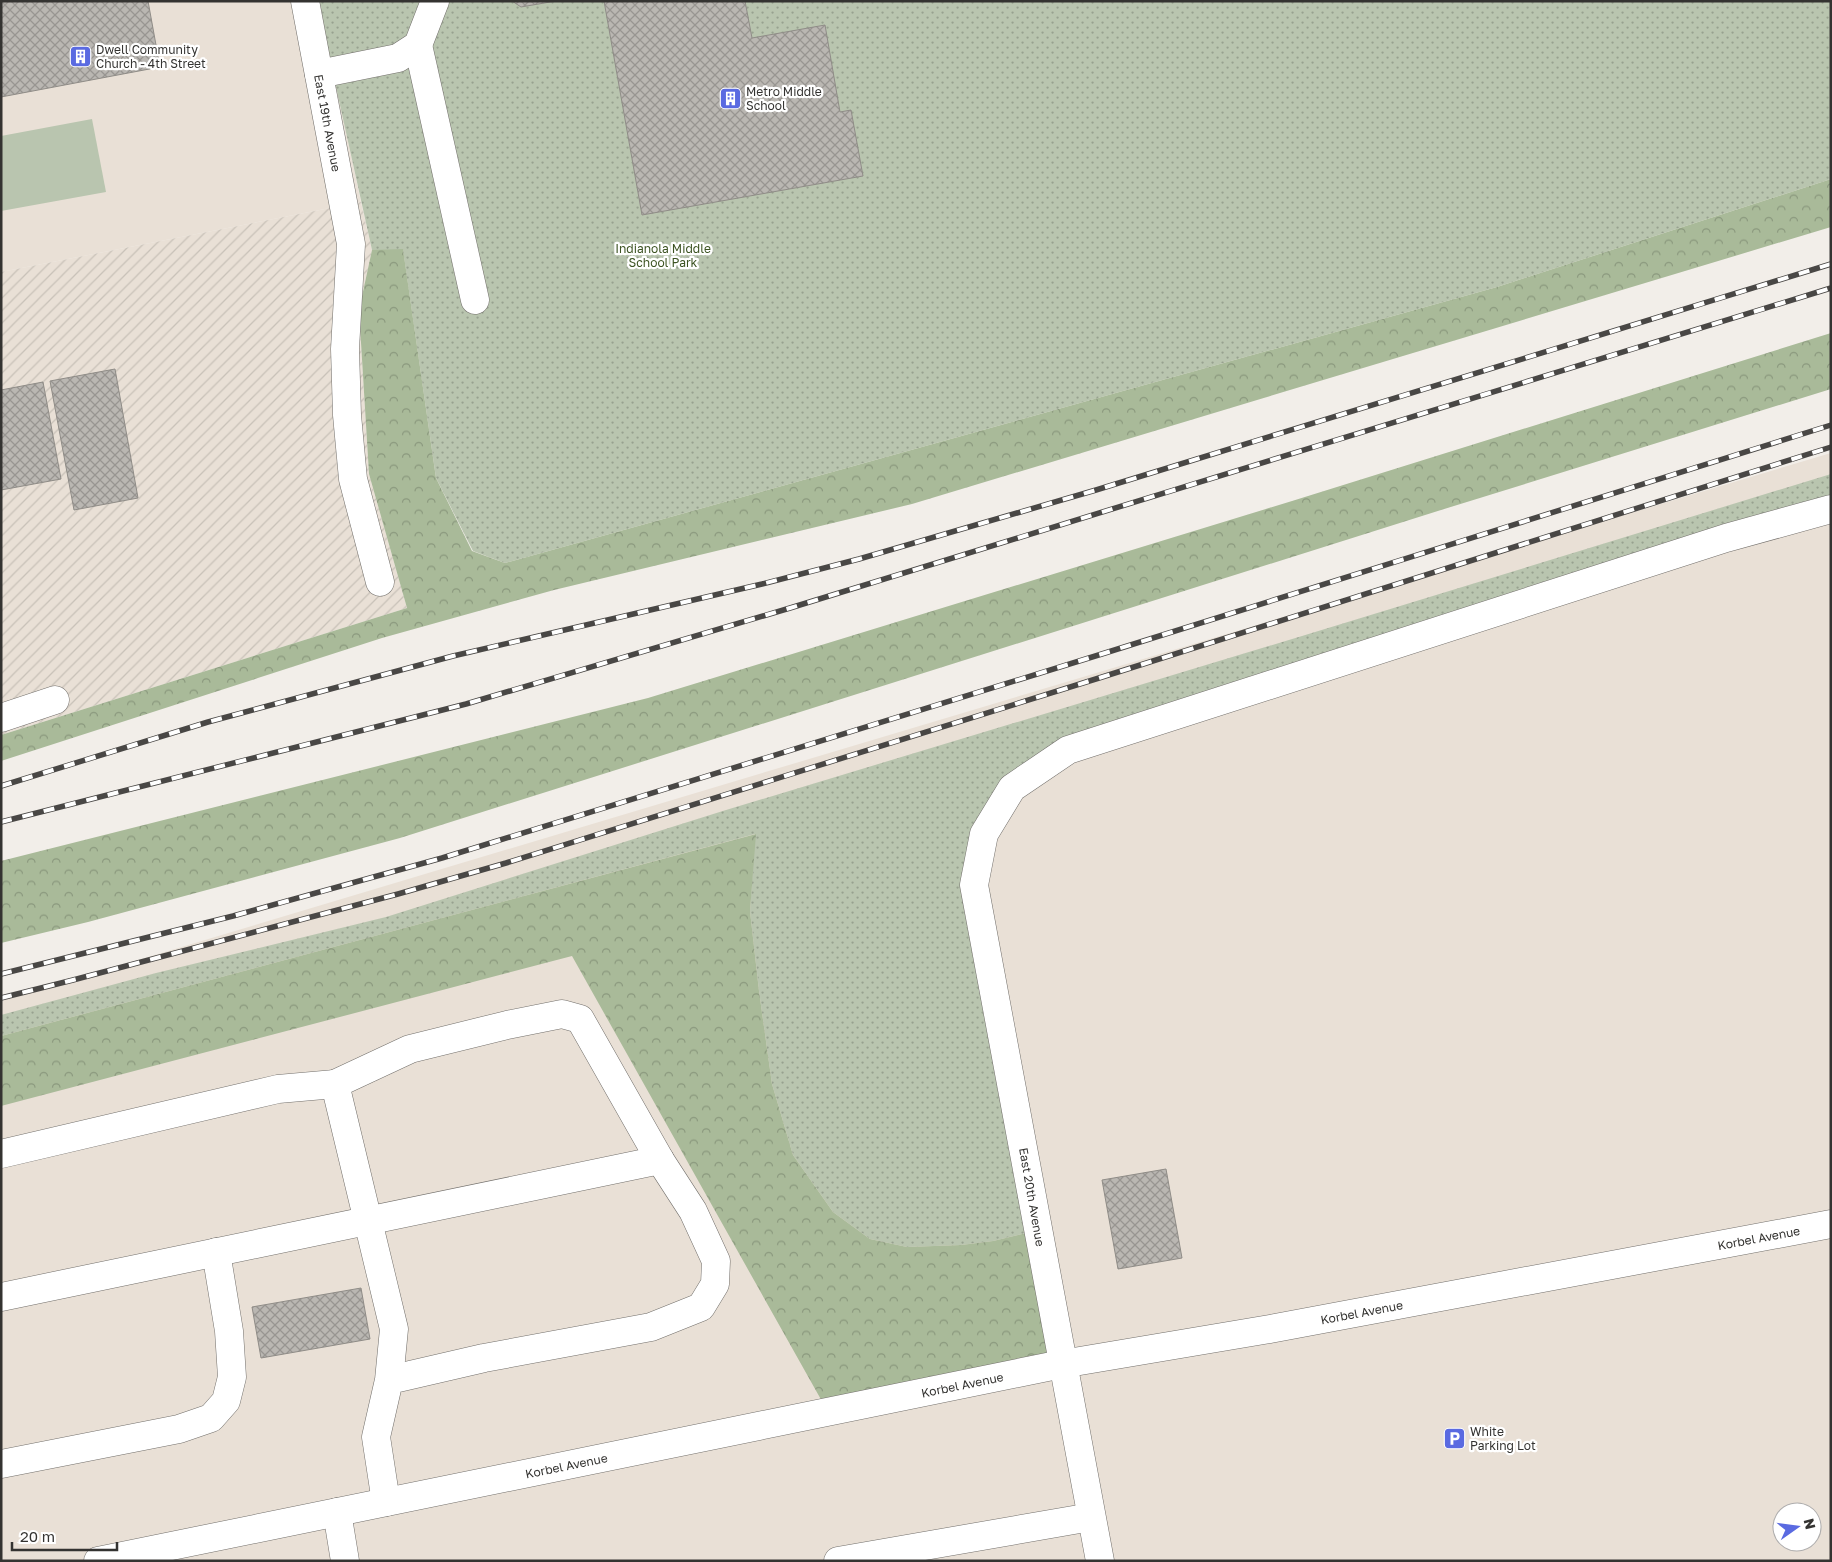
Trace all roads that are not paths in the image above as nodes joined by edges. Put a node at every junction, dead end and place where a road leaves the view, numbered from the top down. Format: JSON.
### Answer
{"nodes":[{"id":1,"x":305,"y":1,"type":"edge"},
{"id":2,"x":435,"y":1,"type":"edge"},
{"id":3,"x":418,"y":45,"type":"junction"},
{"id":4,"x":319,"y":74,"type":"junction"},
{"id":5,"x":475,"y":300,"type":"dead end"},
{"id":6,"x":1831,"y":509,"type":"edge"},
{"id":7,"x":380,"y":582,"type":"dead end"},
{"id":8,"x":55,"y":700,"type":"dead end"},
{"id":9,"x":1,"y":718,"type":"edge"},
{"id":10,"x":335,"y":1084,"type":"junction"},
{"id":11,"x":1,"y":1154,"type":"edge"},
{"id":12,"x":660,"y":1160,"type":"junction"},
{"id":13,"x":368,"y":1220,"type":"junction"},
{"id":14,"x":1831,"y":1224,"type":"edge"},
{"id":15,"x":216,"y":1252,"type":"junction"},
{"id":16,"x":1,"y":1297,"type":"edge"},
{"id":17,"x":1062,"y":1364,"type":"junction"},
{"id":18,"x":389,"y":1380,"type":"junction"},
{"id":19,"x":1,"y":1464,"type":"edge"},
{"id":20,"x":386,"y":1502,"type":"junction"},
{"id":21,"x":337,"y":1512,"type":"junction"},
{"id":22,"x":1091,"y":1517,"type":"junction"},
{"id":23,"x":865,"y":1558,"type":"edge"},
{"id":24,"x":98,"y":1561,"type":"edge"},
{"id":25,"x":346,"y":1561,"type":"edge"},
{"id":26,"x":838,"y":1561,"type":"edge"},
{"id":27,"x":1100,"y":1561,"type":"edge"}],
"edges":[{"from":1,"to":4,"type":"street","name":"East 19th Avenue"},
{"from":2,"to":3,"type":"street"},
{"from":3,"to":4,"type":"street"},
{"from":3,"to":5,"type":"street"},
{"from":4,"to":7,"type":"street","name":"East 19th Avenue"},
{"from":6,"to":17,"type":"street","name":"East 20th Avenue"},
{"from":8,"to":9,"type":"street"},
{"from":10,"to":11,"type":"street"},
{"from":10,"to":12,"type":"street"},
{"from":10,"to":13,"type":"street"},
{"from":12,"to":13,"type":"street"},
{"from":12,"to":18,"type":"street"},
{"from":13,"to":15,"type":"street"},
{"from":13,"to":18,"type":"street"},
{"from":14,"to":17,"type":"street","name":"Korbel Avenue"},
{"from":15,"to":16,"type":"street"},
{"from":15,"to":19,"type":"street"},
{"from":17,"to":20,"type":"street","name":"Korbel Avenue"},
{"from":17,"to":22,"type":"street","name":"East 20th Avenue"},
{"from":18,"to":20,"type":"street"},
{"from":20,"to":21,"type":"street","name":"Korbel Avenue"},
{"from":21,"to":24,"type":"street","name":"Korbel Avenue"},
{"from":21,"to":25,"type":"street"},
{"from":22,"to":23,"type":"street"},
{"from":22,"to":27,"type":"street","name":"East 20th Avenue"},
{"from":23,"to":26,"type":"street"}]}
